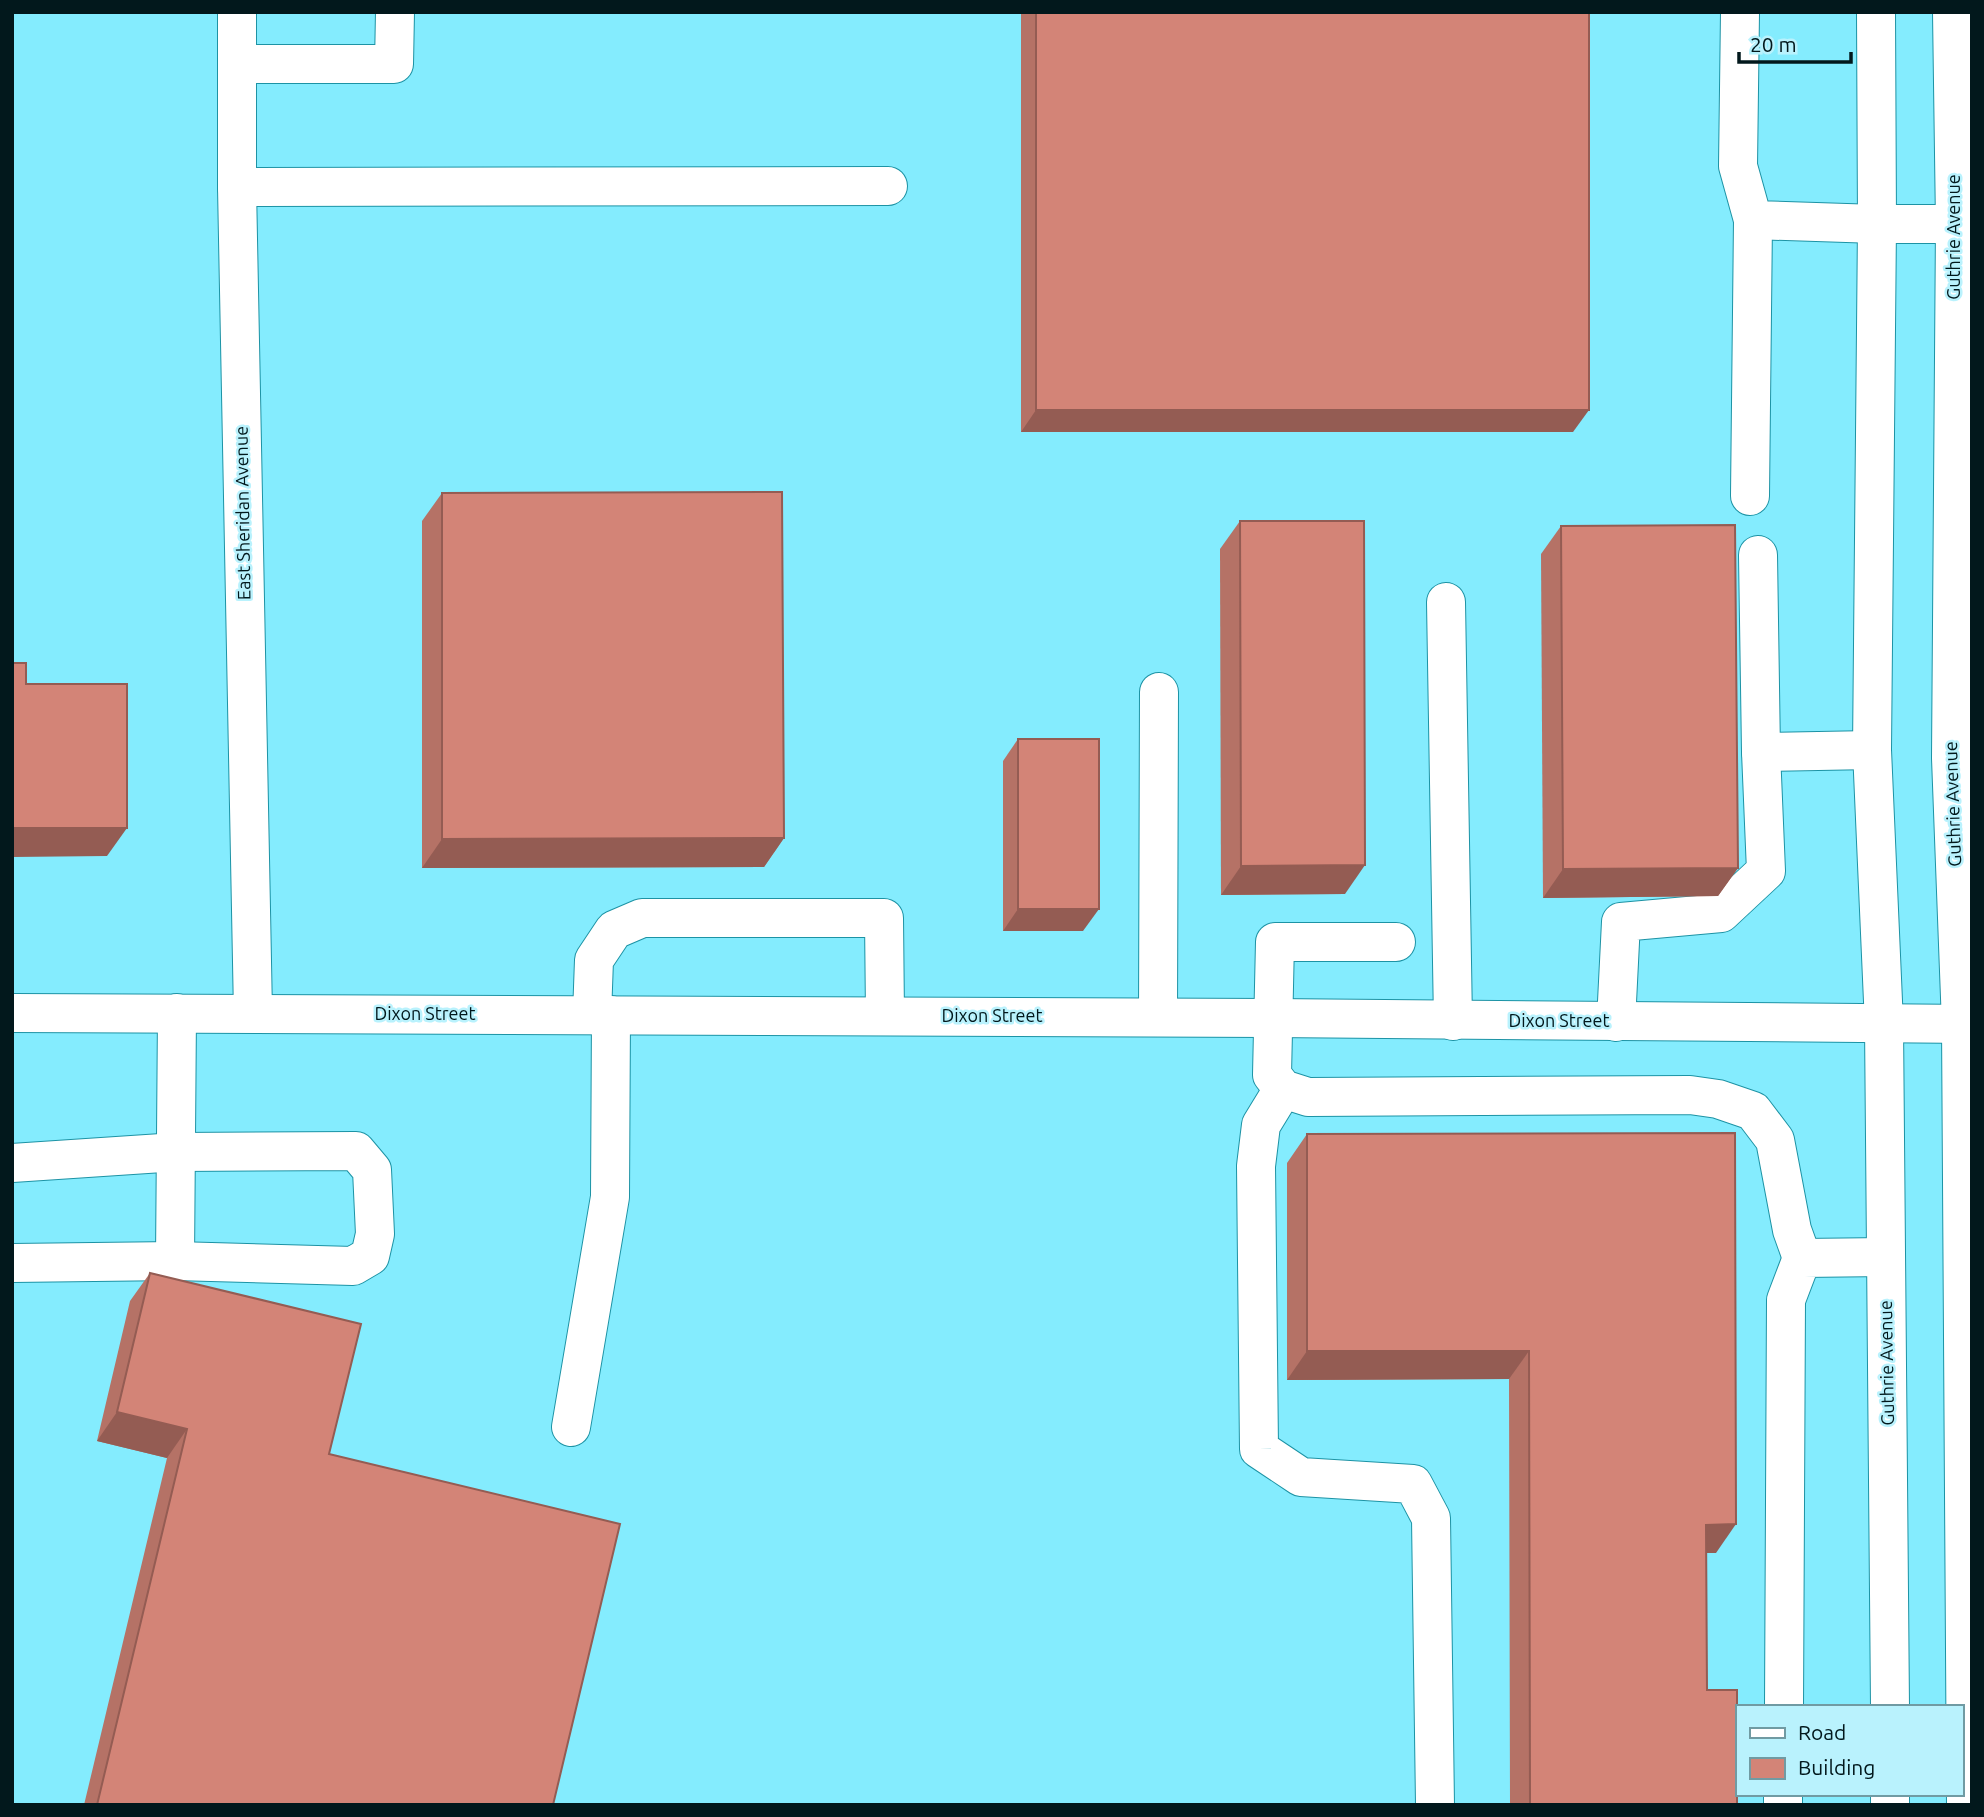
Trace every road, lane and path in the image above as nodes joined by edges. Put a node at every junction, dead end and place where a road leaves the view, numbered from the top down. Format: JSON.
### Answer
{"nodes":[{"id":1,"x":237,"y":12,"type":"edge"},
{"id":2,"x":395,"y":12,"type":"edge"},
{"id":3,"x":1740,"y":12,"type":"edge"},
{"id":4,"x":1875,"y":12,"type":"edge"},
{"id":5,"x":1952,"y":12,"type":"edge"},
{"id":6,"x":237,"y":64,"type":"junction"},
{"id":7,"x":888,"y":186,"type":"dead end"},
{"id":8,"x":237,"y":187,"type":"junction"},
{"id":9,"x":1753,"y":220,"type":"junction"},
{"id":10,"x":1877,"y":224,"type":"junction"},
{"id":11,"x":1963,"y":224,"type":"edge"},
{"id":12,"x":1750,"y":496,"type":"dead end"},
{"id":13,"x":1758,"y":555,"type":"dead end"},
{"id":14,"x":1446,"y":601,"type":"dead end"},
{"id":15,"x":1158,"y":692,"type":"dead end"},
{"id":16,"x":1872,"y":750,"type":"junction"},
{"id":17,"x":1761,"y":752,"type":"junction"},
{"id":18,"x":1396,"y":942,"type":"dead end"},
{"id":19,"x":12,"y":1013,"type":"edge"},
{"id":20,"x":177,"y":1013,"type":"junction"},
{"id":21,"x":253,"y":1013,"type":"junction"},
{"id":22,"x":601,"y":1015,"type":"junction"},
{"id":23,"x":885,"y":1016,"type":"junction"},
{"id":24,"x":1158,"y":1017,"type":"junction"},
{"id":25,"x":1272,"y":1017,"type":"junction"},
{"id":26,"x":1452,"y":1021,"type":"junction"},
{"id":27,"x":1616,"y":1022,"type":"junction"},
{"id":28,"x":1884,"y":1024,"type":"junction"},
{"id":29,"x":1966,"y":1024,"type":"edge"},
{"id":30,"x":1283,"y":1089,"type":"junction"},
{"id":31,"x":177,"y":1152,"type":"junction"},
{"id":32,"x":12,"y":1163,"type":"edge"},
{"id":33,"x":1886,"y":1257,"type":"junction"},
{"id":34,"x":1802,"y":1258,"type":"junction"},
{"id":35,"x":175,"y":1261,"type":"junction"},
{"id":36,"x":12,"y":1263,"type":"edge"},
{"id":37,"x":1968,"y":1418,"type":"edge"},
{"id":38,"x":571,"y":1427,"type":"dead end"},
{"id":39,"x":1784,"y":1705,"type":"edge"},
{"id":40,"x":1890,"y":1705,"type":"edge"},
{"id":41,"x":1435,"y":1805,"type":"edge"},
{"id":42,"x":1966,"y":1805,"type":"edge"}],
"edges":[{"from":1,"to":6,"type":"main road","name":"East Sheridan Avenue"},
{"from":2,"to":6,"type":"main road"},
{"from":3,"to":9,"type":"main road"},
{"from":4,"to":10,"type":"main road","name":"Guthrie Avenue"},
{"from":5,"to":11,"type":"main road","name":"Guthrie Avenue"},
{"from":6,"to":8,"type":"main road","name":"East Sheridan Avenue"},
{"from":7,"to":8,"type":"main road"},
{"from":8,"to":21,"type":"main road","name":"East Sheridan Avenue"},
{"from":9,"to":10,"type":"main road"},
{"from":9,"to":12,"type":"main road"},
{"from":10,"to":11,"type":"main road"},
{"from":10,"to":16,"type":"main road","name":"Guthrie Avenue"},
{"from":11,"to":29,"type":"main road","name":"Guthrie Avenue"},
{"from":13,"to":17,"type":"main road"},
{"from":14,"to":26,"type":"main road"},
{"from":15,"to":24,"type":"main road"},
{"from":16,"to":17,"type":"main road"},
{"from":16,"to":28,"type":"main road","name":"Guthrie Avenue"},
{"from":17,"to":27,"type":"main road"},
{"from":18,"to":25,"type":"main road"},
{"from":19,"to":20,"type":"main road","name":"Dixon Street"},
{"from":20,"to":21,"type":"main road","name":"Dixon Street"},
{"from":20,"to":31,"type":"main road"},
{"from":21,"to":22,"type":"main road","name":"Dixon Street"},
{"from":22,"to":23,"type":"main road","name":"Dixon Street"},
{"from":22,"to":23,"type":"main road"},
{"from":22,"to":38,"type":"main road"},
{"from":23,"to":24,"type":"main road","name":"Dixon Street"},
{"from":24,"to":25,"type":"main road","name":"Dixon Street"},
{"from":25,"to":26,"type":"main road","name":"Dixon Street"},
{"from":25,"to":30,"type":"main road"},
{"from":26,"to":27,"type":"main road","name":"Dixon Street"},
{"from":27,"to":28,"type":"main road","name":"Dixon Street"},
{"from":28,"to":29,"type":"main road","name":"Dixon Street"},
{"from":28,"to":33,"type":"main road","name":"Guthrie Avenue"},
{"from":29,"to":37,"type":"main road","name":"Guthrie Avenue"},
{"from":30,"to":34,"type":"main road"},
{"from":30,"to":41,"type":"main road"},
{"from":31,"to":32,"type":"main road"},
{"from":31,"to":35,"type":"main road"},
{"from":31,"to":35,"type":"main road"},
{"from":33,"to":34,"type":"main road"},
{"from":33,"to":40,"type":"main road","name":"Guthrie Avenue"},
{"from":34,"to":39,"type":"main road"},
{"from":35,"to":36,"type":"main road"},
{"from":37,"to":42,"type":"main road","name":"Guthrie Avenue"}]}
